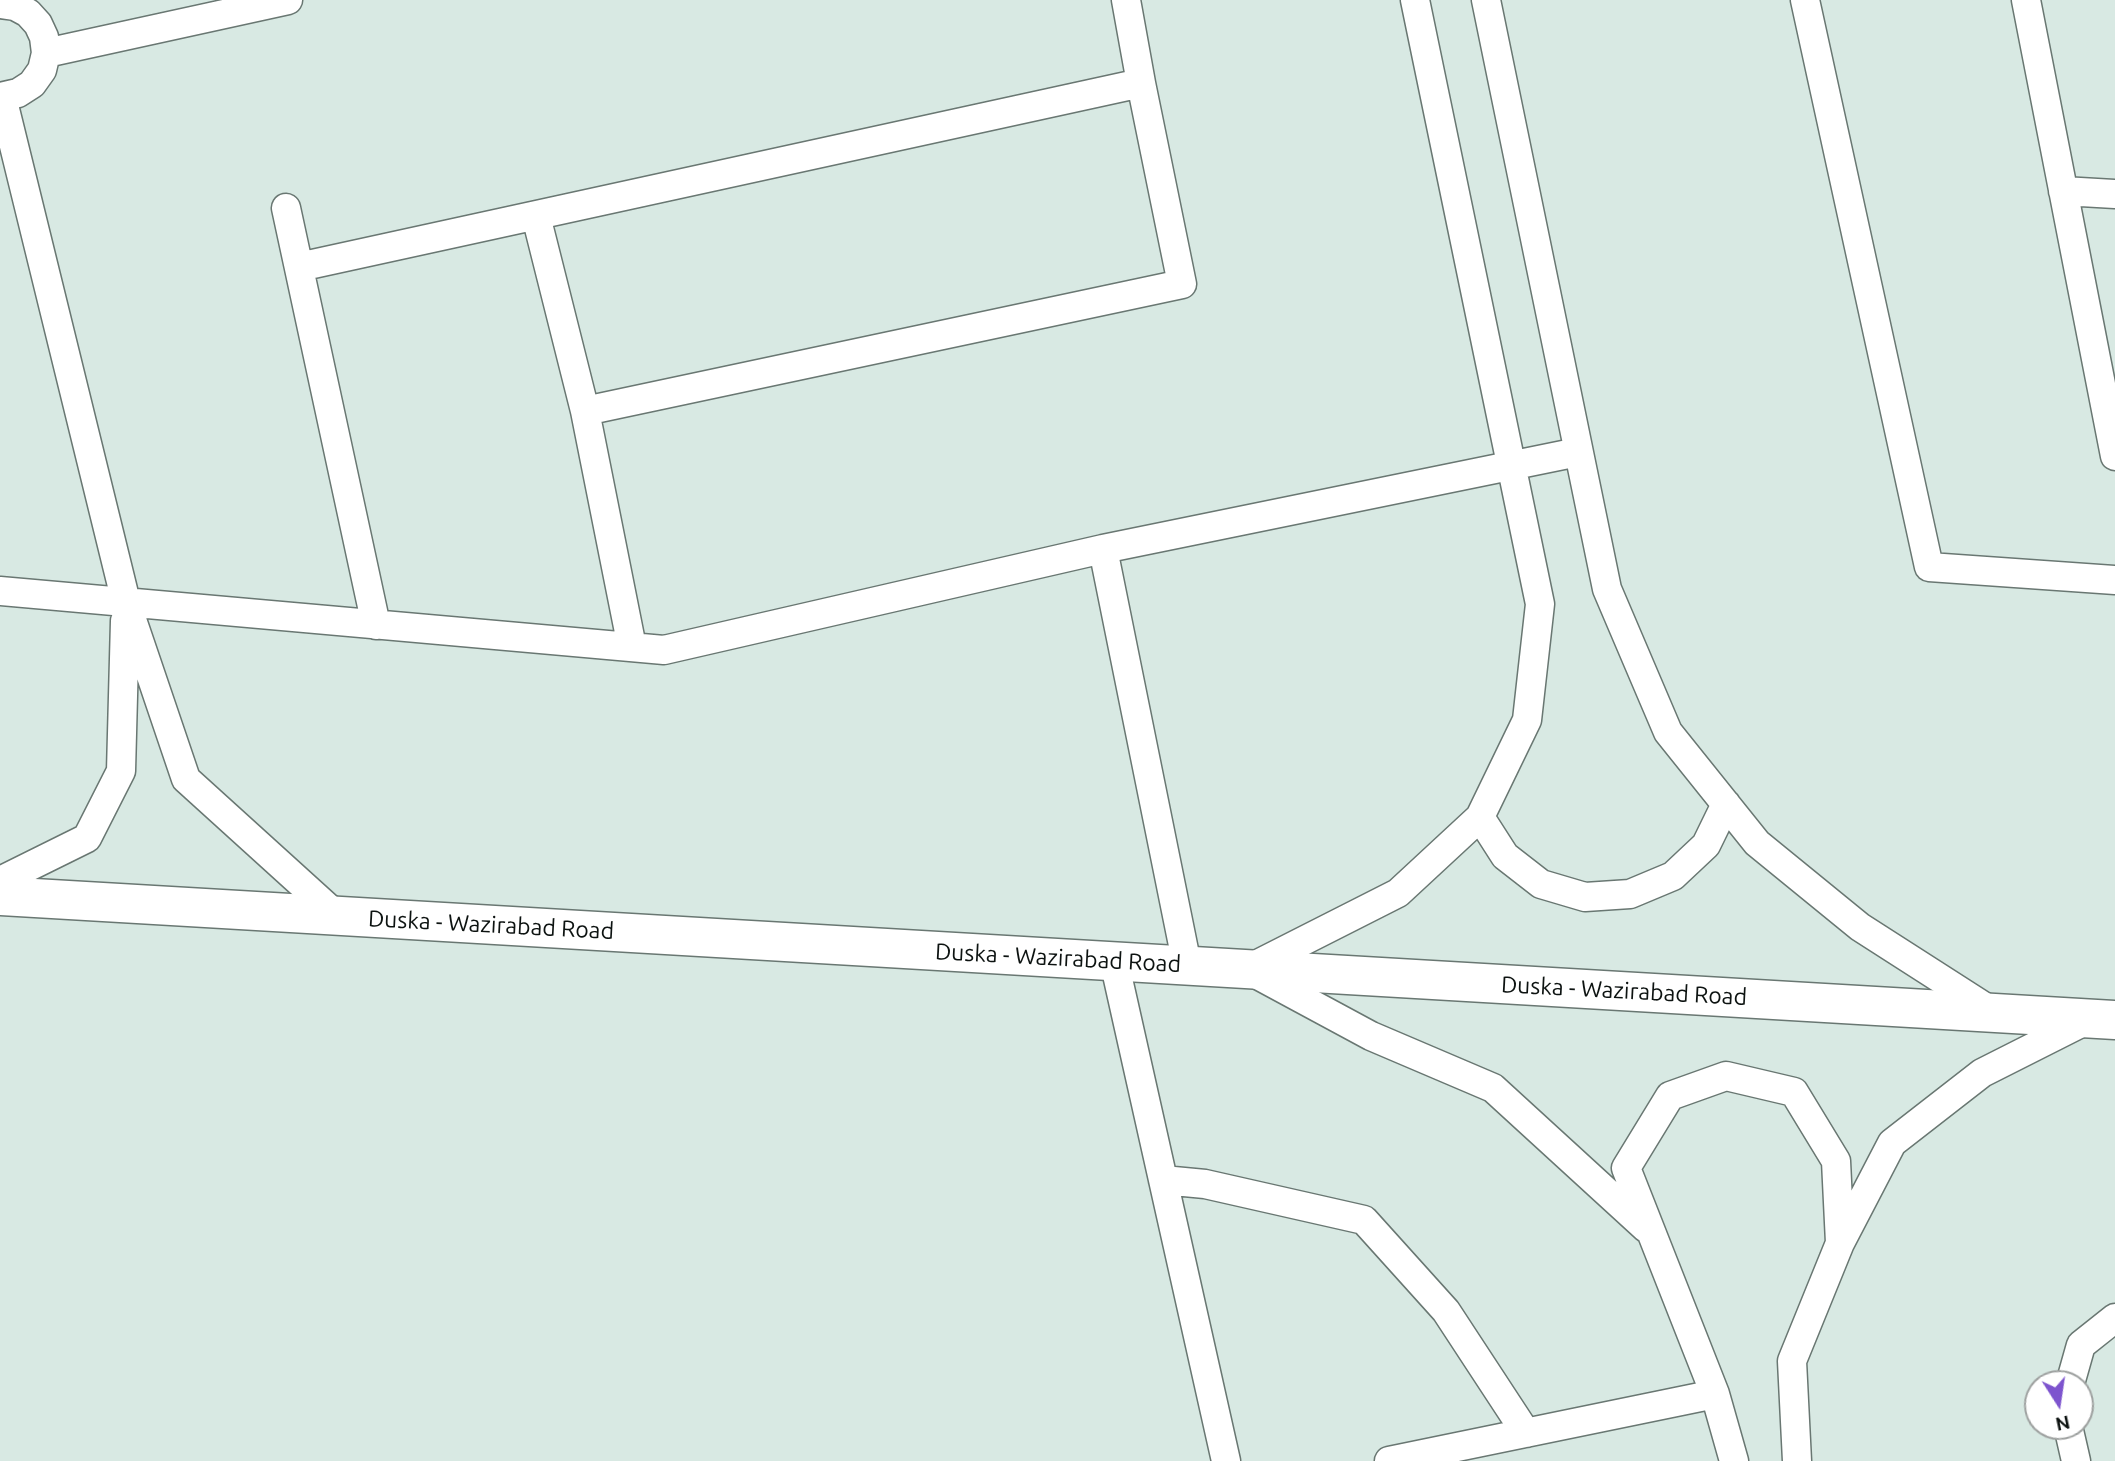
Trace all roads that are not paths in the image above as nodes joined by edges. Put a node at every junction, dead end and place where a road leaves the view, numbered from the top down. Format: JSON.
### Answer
{"nodes":[{"id":1,"x":288,"y":0,"type":"edge"},
{"id":2,"x":1126,"y":0,"type":"edge"},
{"id":3,"x":1415,"y":0,"type":"edge"},
{"id":4,"x":1486,"y":0,"type":"edge"},
{"id":5,"x":1805,"y":0,"type":"edge"},
{"id":6,"x":2026,"y":0,"type":"edge"},
{"id":7,"x":0,"y":4,"type":"edge"},
{"id":8,"x":47,"y":53,"type":"junction"},
{"id":9,"x":1141,"y":83,"type":"junction"},
{"id":10,"x":1,"y":97,"type":"edge"},
{"id":11,"x":2063,"y":191,"type":"junction"},
{"id":12,"x":2115,"y":194,"type":"edge"},
{"id":13,"x":286,"y":208,"type":"dead end"},
{"id":14,"x":536,"y":216,"type":"junction"},
{"id":15,"x":299,"y":267,"type":"junction"},
{"id":16,"x":2108,"y":388,"type":"edge"},
{"id":17,"x":585,"y":411,"type":"junction"},
{"id":18,"x":1578,"y":452,"type":"junction"},
{"id":19,"x":2115,"y":456,"type":"edge"},
{"id":20,"x":1511,"y":466,"type":"junction"},
{"id":21,"x":1103,"y":549,"type":"junction"},
{"id":22,"x":2115,"y":580,"type":"edge"},
{"id":23,"x":0,"y":591,"type":"edge"},
{"id":24,"x":126,"y":602,"type":"junction"},
{"id":25,"x":376,"y":625,"type":"junction"},
{"id":26,"x":632,"y":648,"type":"junction"},
{"id":27,"x":1726,"y":804,"type":"junction"},
{"id":28,"x":1480,"y":817,"type":"junction"},
{"id":29,"x":0,"y":881,"type":"edge"},
{"id":30,"x":0,"y":896,"type":"edge"},
{"id":31,"x":336,"y":915,"type":"junction"},
{"id":32,"x":1114,"y":961,"type":"junction"},
{"id":33,"x":1187,"y":965,"type":"junction"},
{"id":34,"x":1248,"y":969,"type":"junction"},
{"id":35,"x":1993,"y":1013,"type":"junction"},
{"id":36,"x":2102,"y":1020,"type":"edge"},
{"id":37,"x":1163,"y":1180,"type":"junction"},
{"id":38,"x":1651,"y":1232,"type":"junction"},
{"id":39,"x":1840,"y":1243,"type":"junction"},
{"id":40,"x":2115,"y":1318,"type":"edge"},
{"id":41,"x":2074,"y":1370,"type":"edge"},
{"id":42,"x":1715,"y":1394,"type":"junction"},
{"id":43,"x":1525,"y":1433,"type":"junction"},
{"id":44,"x":2071,"y":1440,"type":"edge"},
{"id":45,"x":1226,"y":1461,"type":"edge"},
{"id":46,"x":1389,"y":1461,"type":"edge"},
{"id":47,"x":1734,"y":1461,"type":"edge"},
{"id":48,"x":1797,"y":1461,"type":"edge"},
{"id":49,"x":2076,"y":1461,"type":"edge"}],
"edges":[{"from":1,"to":8,"type":"street"},
{"from":2,"to":9,"type":"street"},
{"from":3,"to":20,"type":"street"},
{"from":4,"to":18,"type":"street"},
{"from":5,"to":22,"type":"street"},
{"from":6,"to":11,"type":"street"},
{"from":7,"to":8,"type":"street"},
{"from":8,"to":10,"type":"street"},
{"from":9,"to":14,"type":"street"},
{"from":9,"to":17,"type":"street"},
{"from":10,"to":24,"type":"street"},
{"from":11,"to":12,"type":"street"},
{"from":11,"to":16,"type":"street"},
{"from":13,"to":15,"type":"street"},
{"from":14,"to":15,"type":"street"},
{"from":14,"to":17,"type":"street"},
{"from":15,"to":25,"type":"street"},
{"from":16,"to":19,"type":"street"},
{"from":17,"to":26,"type":"street"},
{"from":18,"to":20,"type":"street"},
{"from":18,"to":27,"type":"street"},
{"from":20,"to":21,"type":"street"},
{"from":20,"to":28,"type":"street"},
{"from":21,"to":26,"type":"street"},
{"from":21,"to":33,"type":"street"},
{"from":23,"to":24,"type":"street"},
{"from":24,"to":25,"type":"street"},
{"from":24,"to":29,"type":"street"},
{"from":24,"to":31,"type":"street"},
{"from":25,"to":26,"type":"street"},
{"from":27,"to":28,"type":"street"},
{"from":27,"to":35,"type":"street"},
{"from":28,"to":34,"type":"street"},
{"from":30,"to":31,"type":"main road","name":"Duska - Wazirabad Road"},
{"from":31,"to":32,"type":"main road","name":"Duska - Wazirabad Road"},
{"from":32,"to":33,"type":"main road","name":"Duska - Wazirabad Road"},
{"from":32,"to":37,"type":"street"},
{"from":33,"to":34,"type":"main road","name":"Duska - Wazirabad Road"},
{"from":34,"to":35,"type":"main road","name":"Duska - Wazirabad Road"},
{"from":34,"to":38,"type":"street"},
{"from":35,"to":36,"type":"main road","name":"Duska - Wazirabad Road"},
{"from":36,"to":39,"type":"street"},
{"from":37,"to":43,"type":"street"},
{"from":37,"to":45,"type":"street"},
{"from":38,"to":39,"type":"street"},
{"from":38,"to":42,"type":"street"},
{"from":39,"to":48,"type":"street"},
{"from":40,"to":41,"type":"street"},
{"from":42,"to":43,"type":"street"},
{"from":42,"to":47,"type":"street"},
{"from":43,"to":46,"type":"street"},
{"from":44,"to":49,"type":"street"}]}
